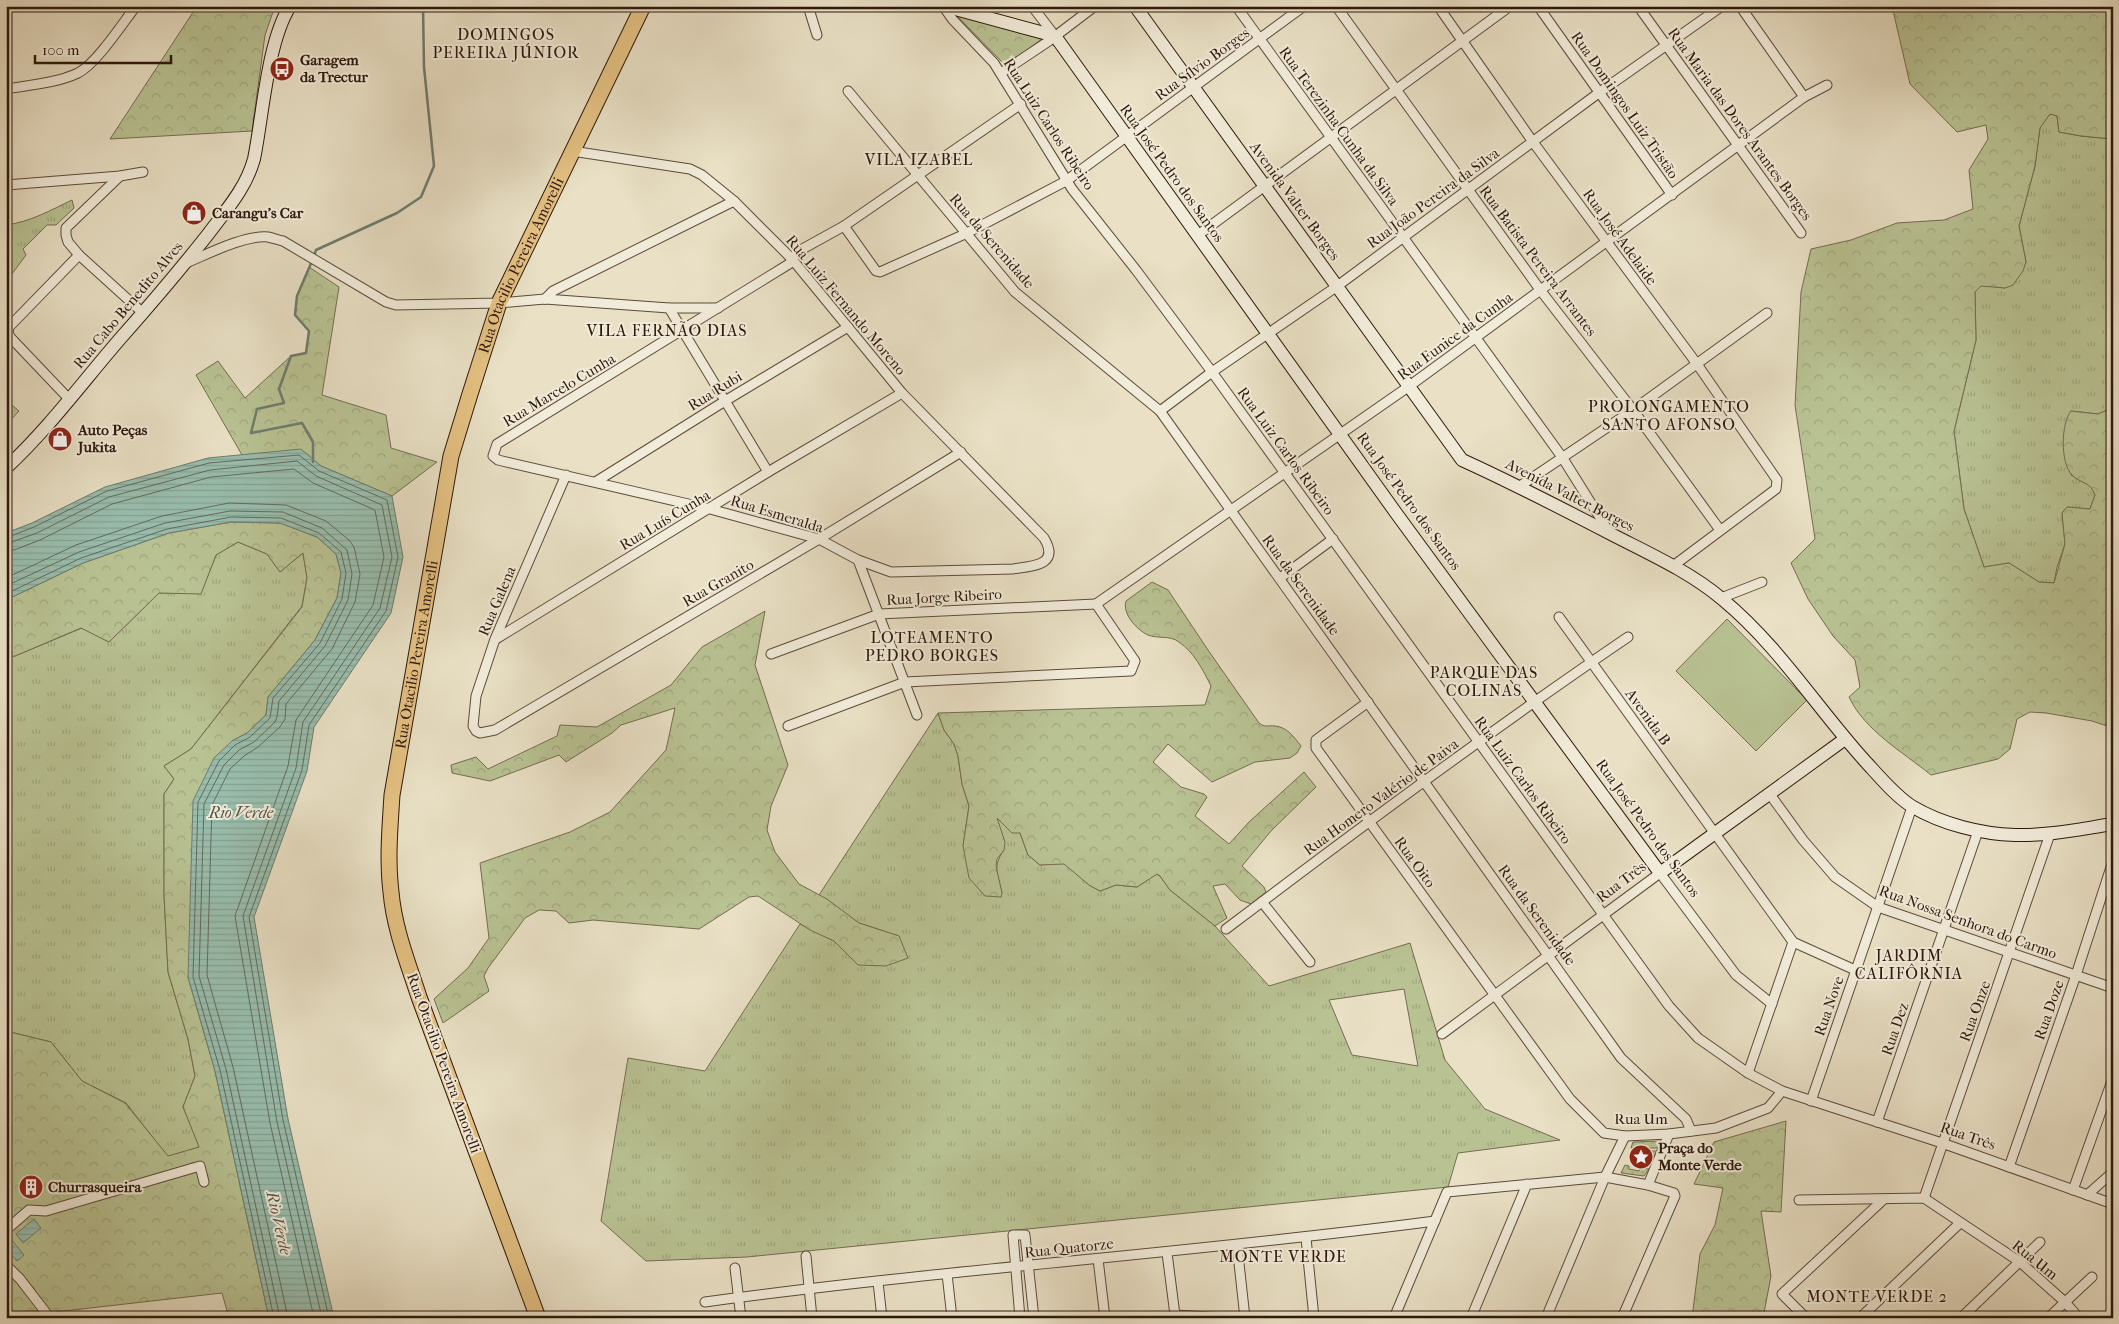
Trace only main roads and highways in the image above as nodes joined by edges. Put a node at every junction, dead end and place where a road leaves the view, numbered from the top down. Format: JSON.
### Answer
{"nodes":[{"id":1,"x":643,"y":6,"type":"edge"},
{"id":2,"x":538,"y":1318,"type":"edge"}],
"edges":[{"from":1,"to":2,"type":"main road","name":"Rua Otacilio Pereira Amorelli"}]}
